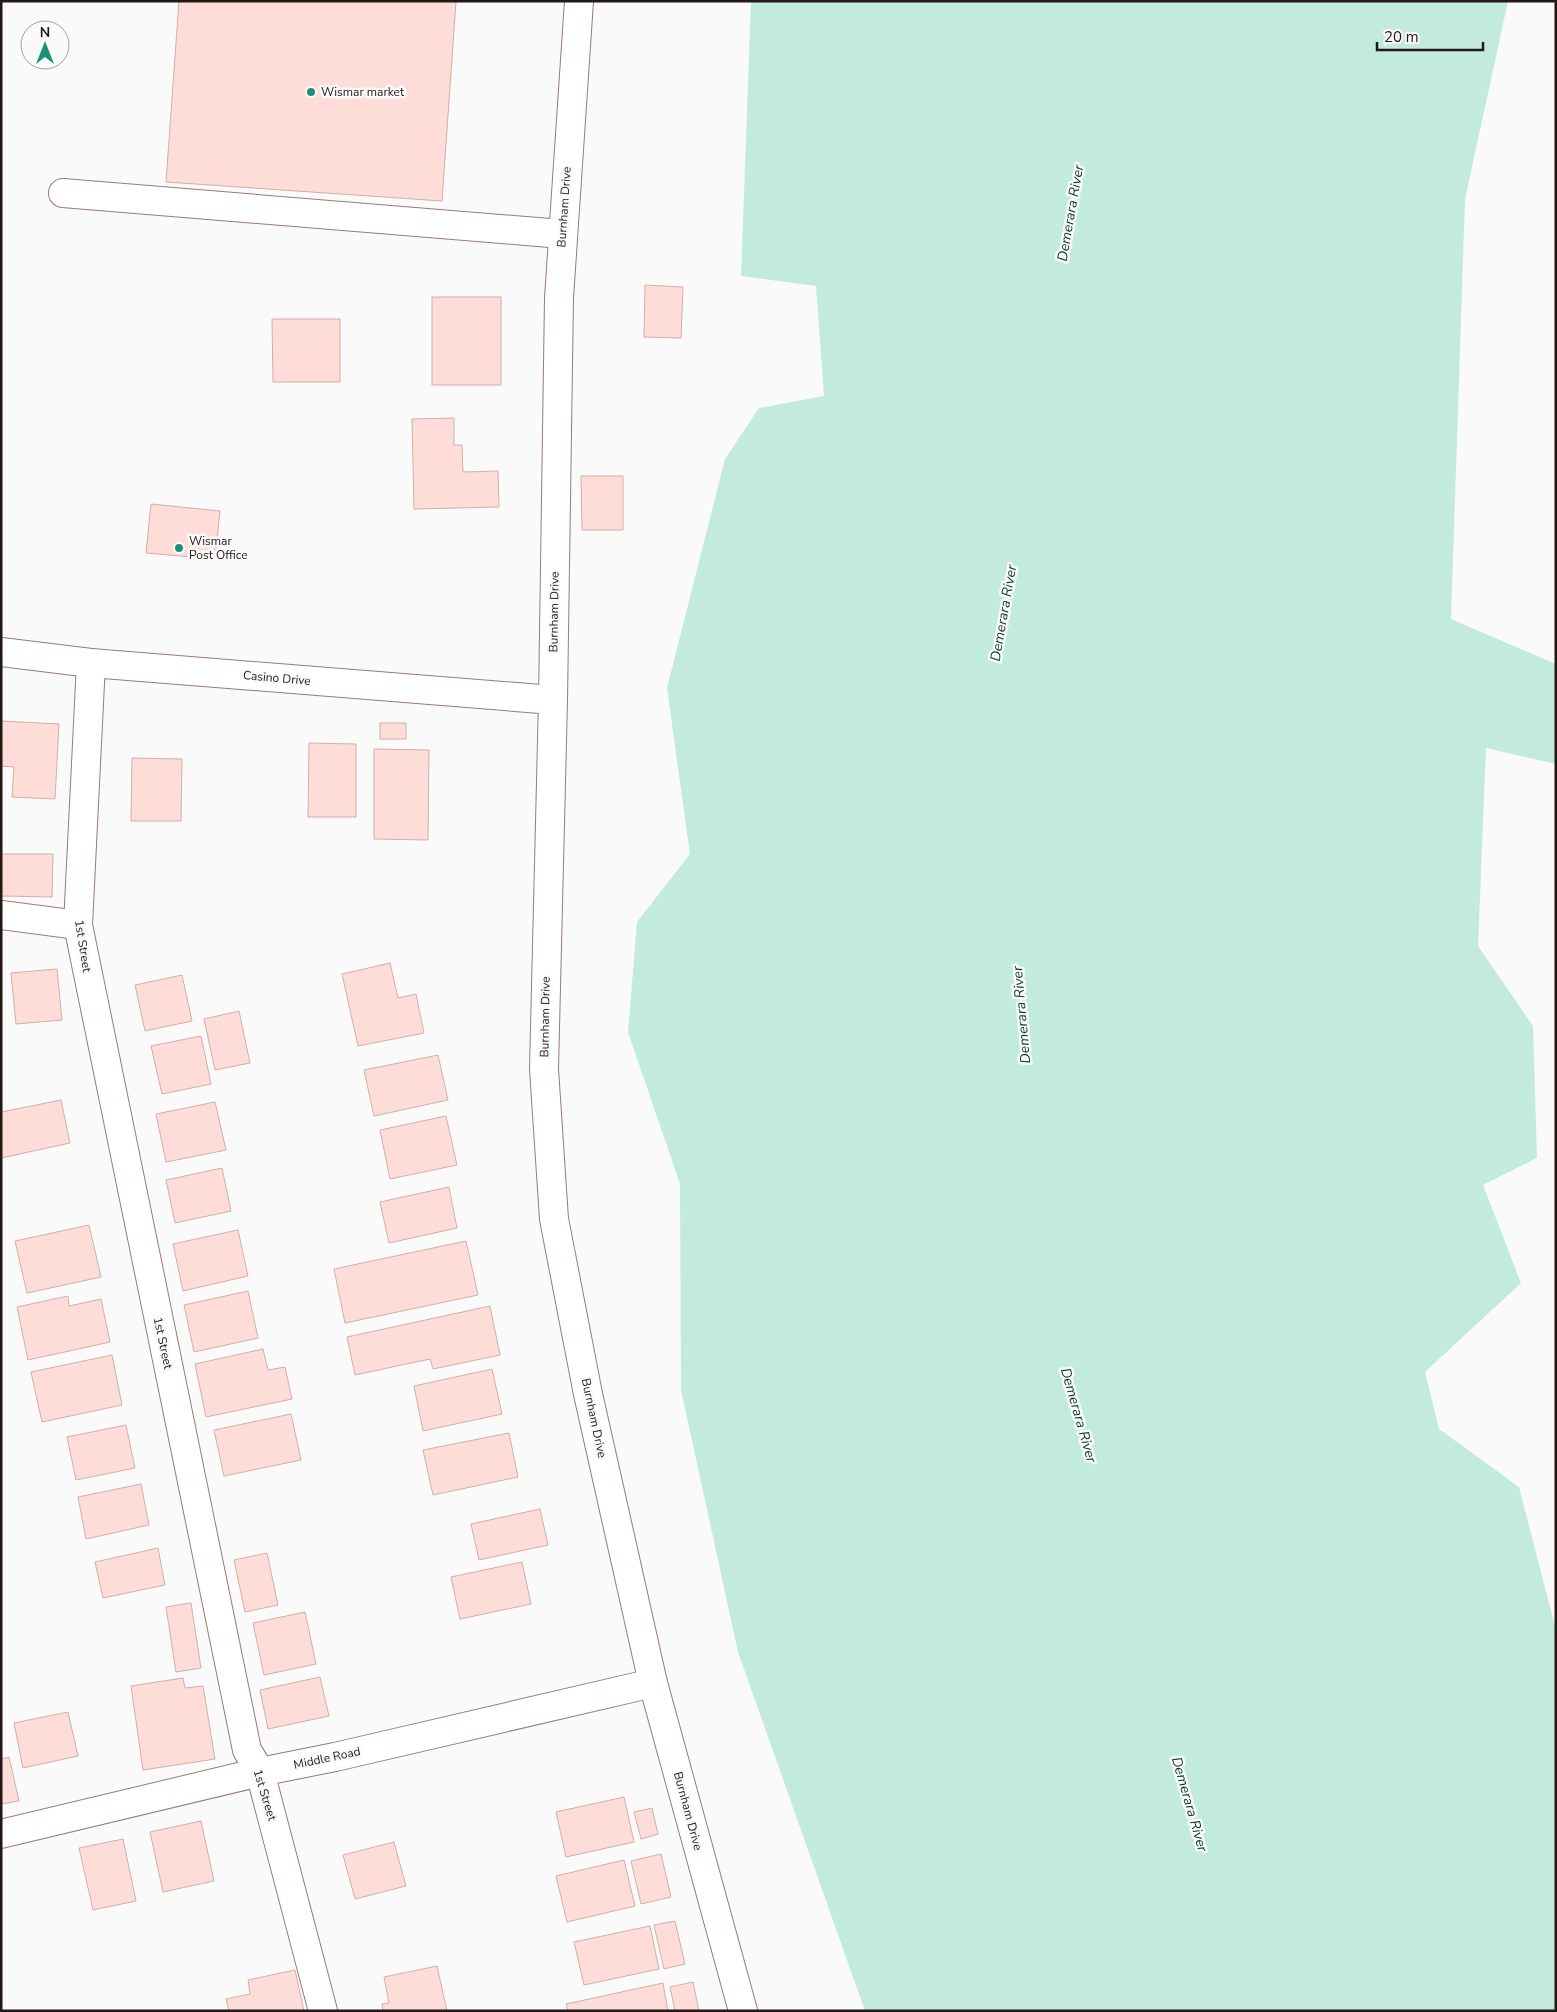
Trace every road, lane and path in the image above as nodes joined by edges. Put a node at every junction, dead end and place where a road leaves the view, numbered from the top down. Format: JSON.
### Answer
{"nodes":[{"id":1,"x":579,"y":1,"type":"edge"},
{"id":2,"x":63,"y":193,"type":"dead end"},
{"id":3,"x":562,"y":234,"type":"junction"},
{"id":4,"x":1,"y":652,"type":"edge"},
{"id":5,"x":91,"y":663,"type":"junction"},
{"id":6,"x":553,"y":700,"type":"junction"},
{"id":7,"x":1,"y":915,"type":"edge"},
{"id":8,"x":78,"y":925,"type":"junction"},
{"id":9,"x":653,"y":1683,"type":"junction"},
{"id":10,"x":260,"y":1772,"type":"junction"},
{"id":11,"x":1,"y":1834,"type":"edge"},
{"id":12,"x":323,"y":2011,"type":"edge"},
{"id":13,"x":743,"y":2011,"type":"edge"}],
"edges":[{"from":1,"to":3,"type":"street","name":"Burnham Drive"},
{"from":2,"to":3,"type":"street"},
{"from":3,"to":6,"type":"street","name":"Burnham Drive"},
{"from":4,"to":5,"type":"street","name":"Casino Drive"},
{"from":5,"to":6,"type":"street","name":"Casino Drive"},
{"from":5,"to":8,"type":"street","name":"1st Street"},
{"from":6,"to":9,"type":"street","name":"Burnham Drive"},
{"from":7,"to":8,"type":"street"},
{"from":8,"to":10,"type":"street","name":"1st Street"},
{"from":9,"to":10,"type":"street","name":"Middle Road"},
{"from":9,"to":13,"type":"street","name":"Burnham Drive"},
{"from":10,"to":11,"type":"street","name":"Middle Road"},
{"from":10,"to":12,"type":"street","name":"1st Street"}]}
